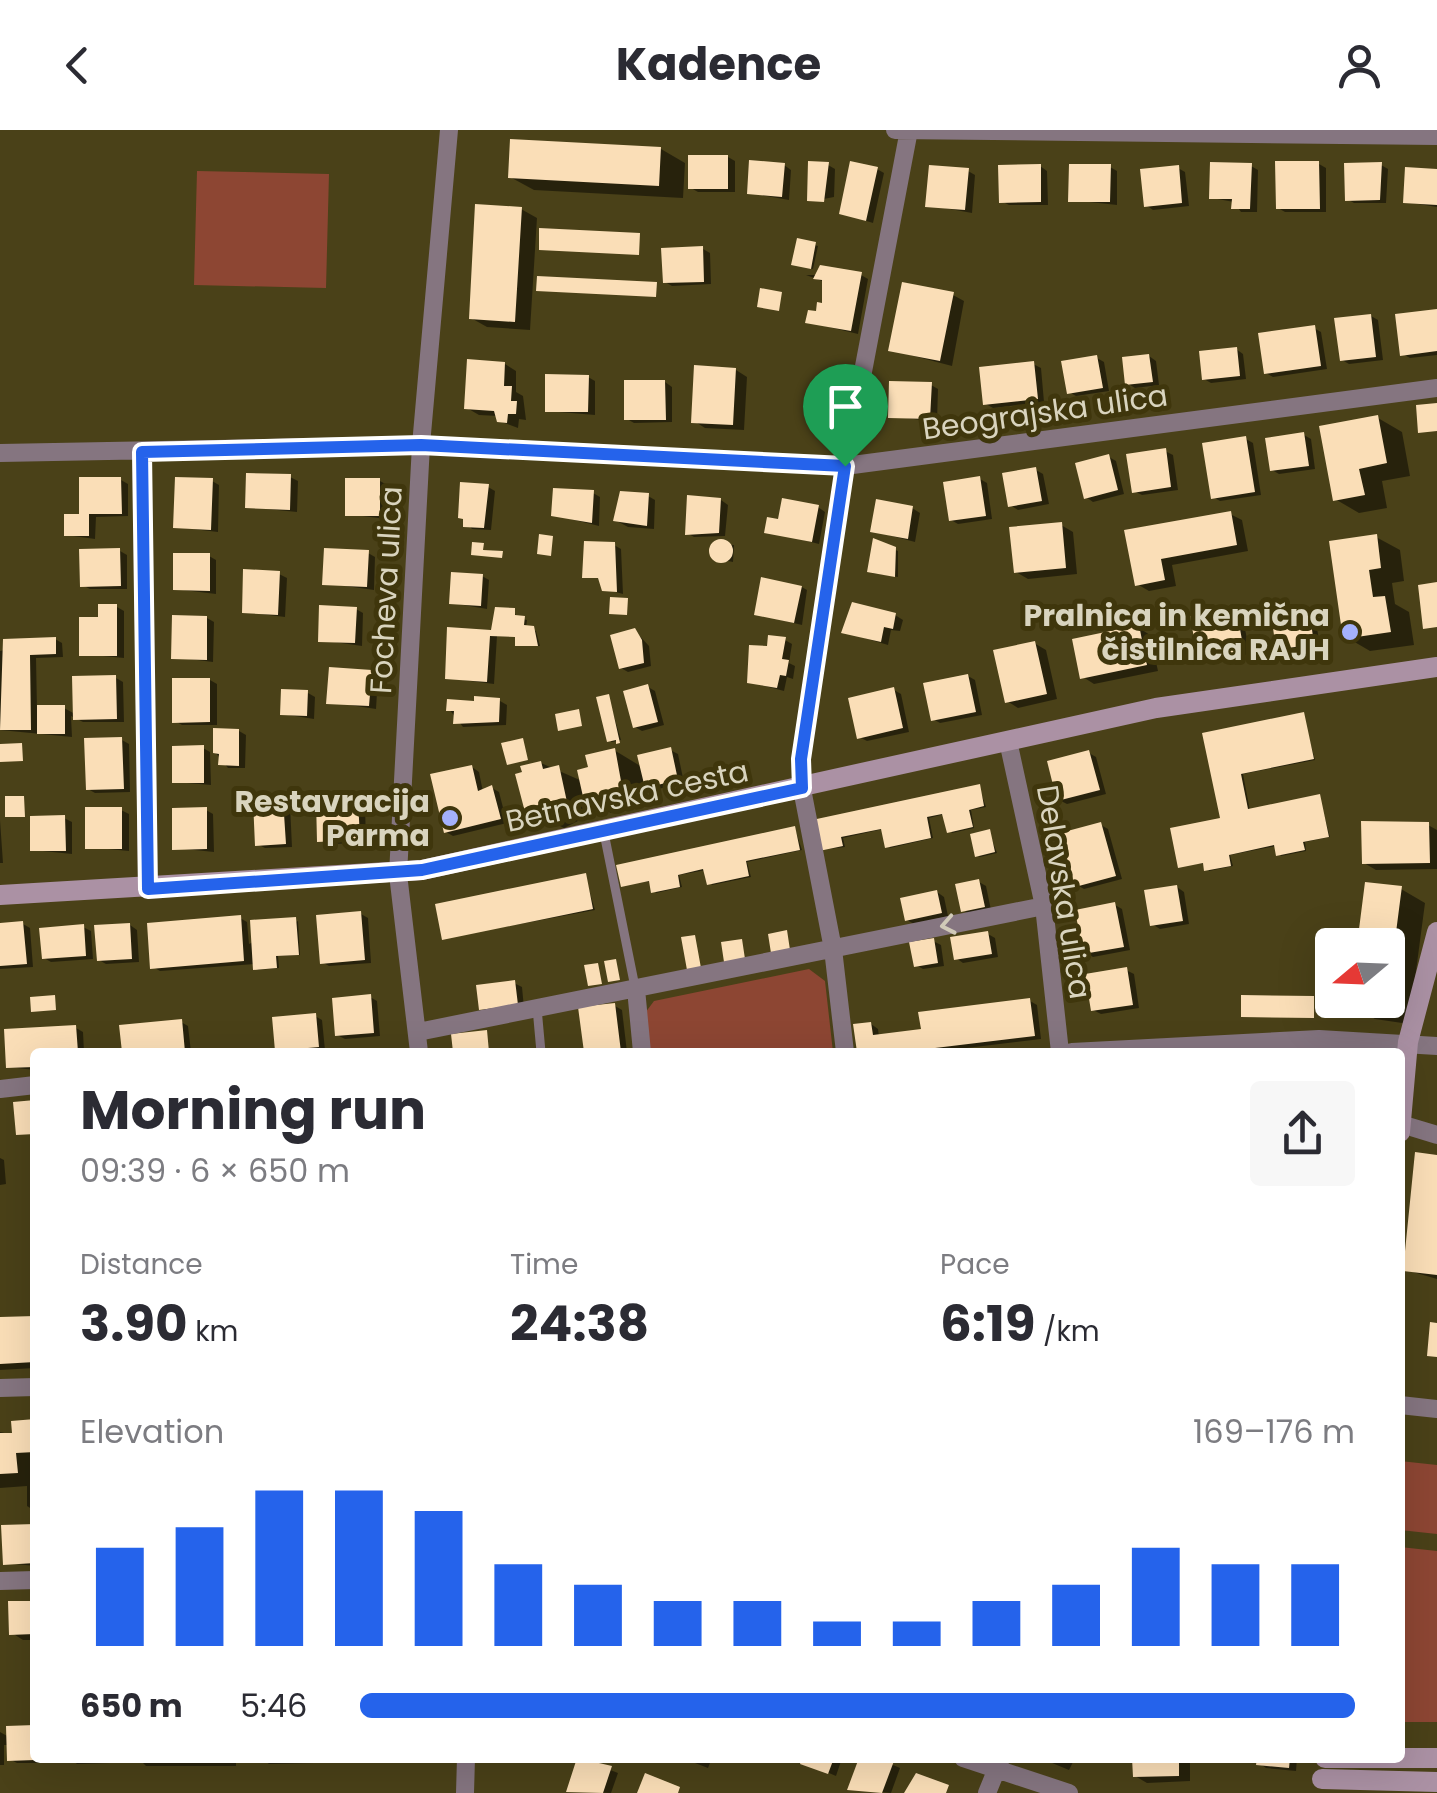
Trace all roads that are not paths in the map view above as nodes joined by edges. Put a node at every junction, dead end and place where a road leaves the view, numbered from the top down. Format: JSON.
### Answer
{"nodes":[{"id":1,"x":449,"y":130,"type":"edge"},
{"id":2,"x":895,"y":130,"type":"edge"},
{"id":3,"x":909,"y":130,"type":"edge"},
{"id":4,"x":1437,"y":136,"type":"edge"},
{"id":5,"x":1437,"y":388,"type":"edge"},
{"id":6,"x":421,"y":445,"type":"junction"},
{"id":7,"x":142,"y":452,"type":"junction"},
{"id":8,"x":0,"y":454,"type":"edge"},
{"id":9,"x":845,"y":466,"type":"junction"},
{"id":10,"x":1437,"y":667,"type":"edge"},
{"id":11,"x":1008,"y":742,"type":"junction"},
{"id":12,"x":802,"y":788,"type":"junction"},
{"id":13,"x":604,"y":833,"type":"junction"},
{"id":14,"x":398,"y":874,"type":"junction"},
{"id":15,"x":148,"y":889,"type":"junction"},
{"id":16,"x":0,"y":895,"type":"edge"},
{"id":17,"x":1044,"y":906,"type":"junction"},
{"id":18,"x":1437,"y":932,"type":"edge"},
{"id":19,"x":833,"y":949,"type":"junction"},
{"id":20,"x":636,"y":988,"type":"junction"},
{"id":21,"x":537,"y":1008,"type":"junction"},
{"id":22,"x":418,"y":1032,"type":"junction"},
{"id":23,"x":1408,"y":1042,"type":"junction"},
{"id":24,"x":1437,"y":1046,"type":"edge"},
{"id":25,"x":418,"y":1048,"type":"edge"},
{"id":26,"x":541,"y":1048,"type":"edge"},
{"id":27,"x":642,"y":1048,"type":"edge"},
{"id":28,"x":845,"y":1048,"type":"edge"},
{"id":29,"x":1060,"y":1048,"type":"edge"},
{"id":30,"x":1148,"y":1048,"type":"edge"},
{"id":31,"x":1405,"y":1074,"type":"edge"},
{"id":32,"x":30,"y":1086,"type":"edge"},
{"id":33,"x":0,"y":1088,"type":"edge"},
{"id":34,"x":1405,"y":1129,"type":"edge"},
{"id":35,"x":1437,"y":1135,"type":"edge"},
{"id":36,"x":30,"y":1387,"type":"edge"},
{"id":37,"x":0,"y":1388,"type":"edge"},
{"id":38,"x":1405,"y":1406,"type":"edge"},
{"id":39,"x":1437,"y":1409,"type":"edge"},
{"id":40,"x":30,"y":1580,"type":"edge"},
{"id":41,"x":0,"y":1581,"type":"edge"},
{"id":42,"x":1405,"y":1758,"type":"edge"},
{"id":43,"x":1437,"y":1758,"type":"edge"},
{"id":44,"x":466,"y":1763,"type":"edge"},
{"id":45,"x":999,"y":1763,"type":"edge"},
{"id":46,"x":1437,"y":1782,"type":"edge"},
{"id":47,"x":1320,"y":1786,"type":"edge"},
{"id":48,"x":464,"y":1793,"type":"edge"},
{"id":49,"x":987,"y":1793,"type":"edge"},
{"id":50,"x":1070,"y":1793,"type":"edge"}],
"edges":[{"from":1,"to":6,"type":"street","name":"Focheva ulica"},
{"from":2,"to":3,"type":"street"},
{"from":3,"to":4,"type":"street"},
{"from":3,"to":9,"type":"street"},
{"from":5,"to":9,"type":"street","name":"Beograjska ulica"},
{"from":6,"to":7,"type":"street","name":"Beograjska ulica"},
{"from":6,"to":9,"type":"street","name":"Beograjska ulica"},
{"from":6,"to":14,"type":"street","name":"Focheva ulica"},
{"from":7,"to":8,"type":"street","name":"Beograjska ulica"},
{"from":7,"to":15,"type":"street"},
{"from":9,"to":12,"type":"street"},
{"from":10,"to":11,"type":"street","name":"Betnavska cesta"},
{"from":11,"to":12,"type":"street","name":"Betnavska cesta"},
{"from":11,"to":17,"type":"street","name":"Delavska ulica"},
{"from":12,"to":13,"type":"street","name":"Betnavska cesta"},
{"from":12,"to":19,"type":"street"},
{"from":13,"to":14,"type":"street","name":"Betnavska cesta"},
{"from":13,"to":20,"type":"lane"},
{"from":14,"to":15,"type":"street","name":"Betnavska cesta"},
{"from":14,"to":22,"type":"street","name":"Focheva ulica"},
{"from":15,"to":16,"type":"street","name":"Betnavska cesta"},
{"from":17,"to":19,"type":"street","one_way":true},
{"from":17,"to":29,"type":"street","name":"Delavska ulica"},
{"from":18,"to":23,"type":"street"},
{"from":19,"to":20,"type":"street"},
{"from":19,"to":28,"type":"street"},
{"from":20,"to":21,"type":"street"},
{"from":20,"to":27,"type":"street"},
{"from":21,"to":22,"type":"street"},
{"from":21,"to":26,"type":"lane"},
{"from":22,"to":25,"type":"street","name":"Focheva ulica"},
{"from":23,"to":24,"type":"street"},
{"from":23,"to":30,"type":"street"},
{"from":23,"to":31,"type":"street"},
{"from":32,"to":33,"type":"street"},
{"from":34,"to":35,"type":"street"},
{"from":36,"to":37,"type":"street"},
{"from":38,"to":39,"type":"street"},
{"from":40,"to":41,"type":"street"},
{"from":42,"to":43,"type":"street"},
{"from":44,"to":48,"type":"street"},
{"from":45,"to":49,"type":"street"},
{"from":45,"to":50,"type":"street"},
{"from":46,"to":47,"type":"street"}]}
